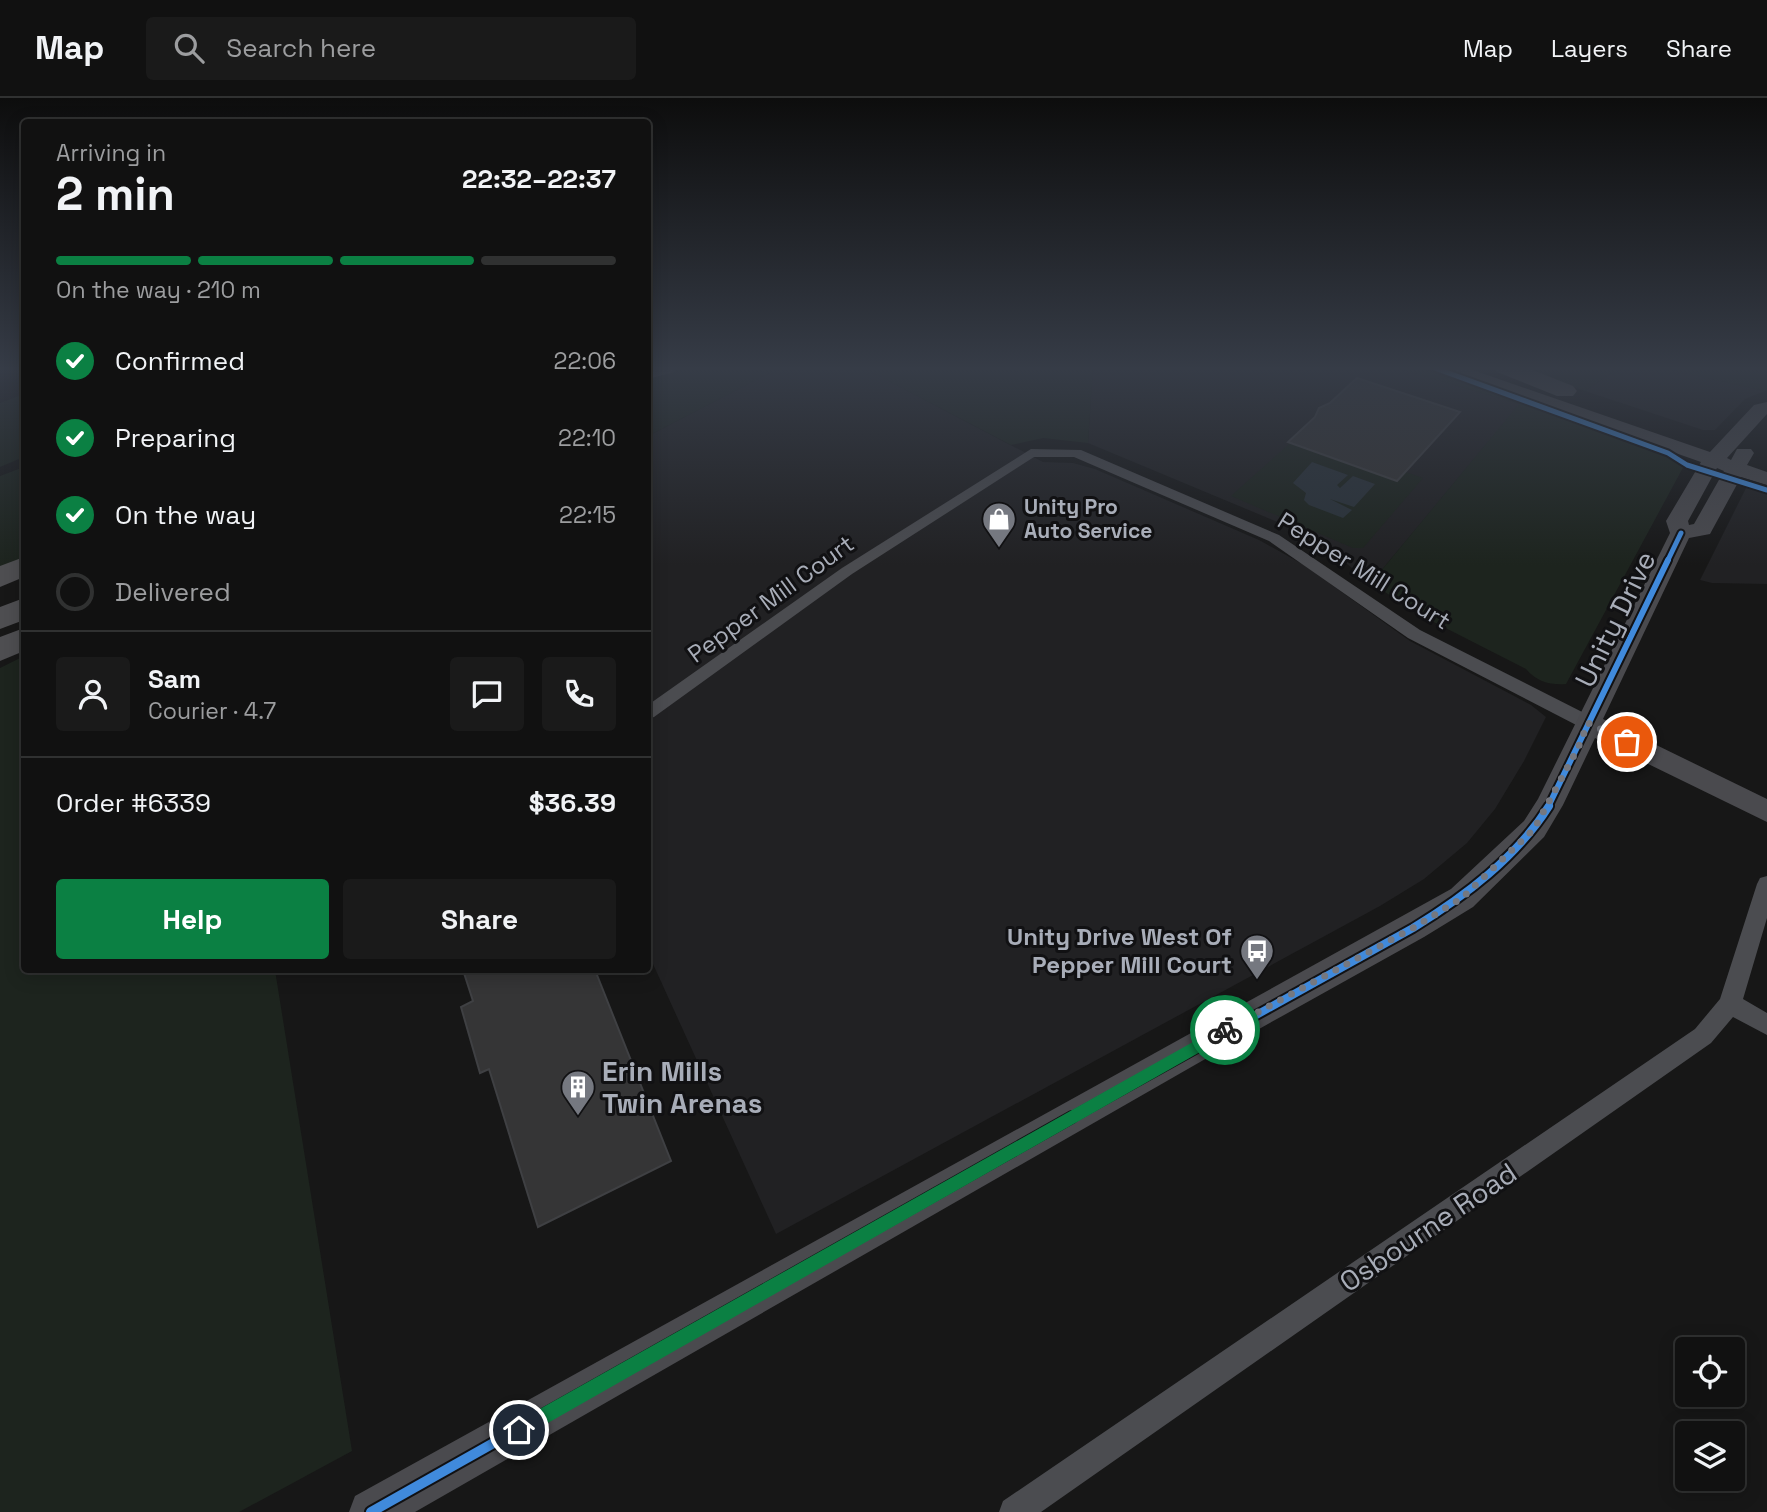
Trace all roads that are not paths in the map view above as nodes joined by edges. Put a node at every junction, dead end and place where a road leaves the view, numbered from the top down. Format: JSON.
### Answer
{"nodes":[{"id":1,"x":1655,"y":433,"type":"edge"},
{"id":2,"x":1670,"y":433,"type":"edge"},
{"id":3,"x":1746,"y":433,"type":"edge"},
{"id":4,"x":1757,"y":433,"type":"edge"},
{"id":5,"x":1730,"y":457,"type":"junction"},
{"id":6,"x":1767,"y":460,"type":"edge"},
{"id":7,"x":1767,"y":479,"type":"edge"},
{"id":8,"x":21,"y":568,"type":"edge"},
{"id":9,"x":0,"y":578,"type":"edge"},
{"id":10,"x":21,"y":584,"type":"edge"},
{"id":11,"x":0,"y":593,"type":"edge"},
{"id":12,"x":21,"y":609,"type":"edge"},
{"id":13,"x":0,"y":619,"type":"edge"},
{"id":14,"x":21,"y":640,"type":"edge"},
{"id":15,"x":0,"y":650,"type":"edge"},
{"id":16,"x":651,"y":711,"type":"edge"},
{"id":17,"x":1588,"y":723,"type":"junction"},
{"id":18,"x":1767,"y":811,"type":"edge"},
{"id":19,"x":1767,"y":884,"type":"edge"},
{"id":20,"x":1730,"y":1004,"type":"junction"},
{"id":21,"x":1767,"y":1025,"type":"edge"},
{"id":22,"x":371,"y":1512,"type":"edge"},
{"id":23,"x":1014,"y":1512,"type":"edge"}],
"edges":[{"from":1,"to":5,"type":"street"},
{"from":2,"to":5,"type":"street"},
{"from":3,"to":5,"type":"street"},
{"from":4,"to":5,"type":"street"},
{"from":5,"to":6,"type":"street"},
{"from":5,"to":7,"type":"street"},
{"from":5,"to":17,"type":"street","name":"Unity Drive"},
{"from":8,"to":9,"type":"highway"},
{"from":10,"to":11,"type":"highway"},
{"from":12,"to":13,"type":"highway"},
{"from":14,"to":15,"type":"highway"},
{"from":16,"to":17,"type":"street","name":"Pepper Mill Court"},
{"from":17,"to":18,"type":"street"},
{"from":17,"to":22,"type":"street","name":"Unity Drive"},
{"from":19,"to":20,"type":"street","name":"Osbourne Road"},
{"from":20,"to":21,"type":"street"},
{"from":20,"to":23,"type":"street","name":"Osbourne Road"}]}
